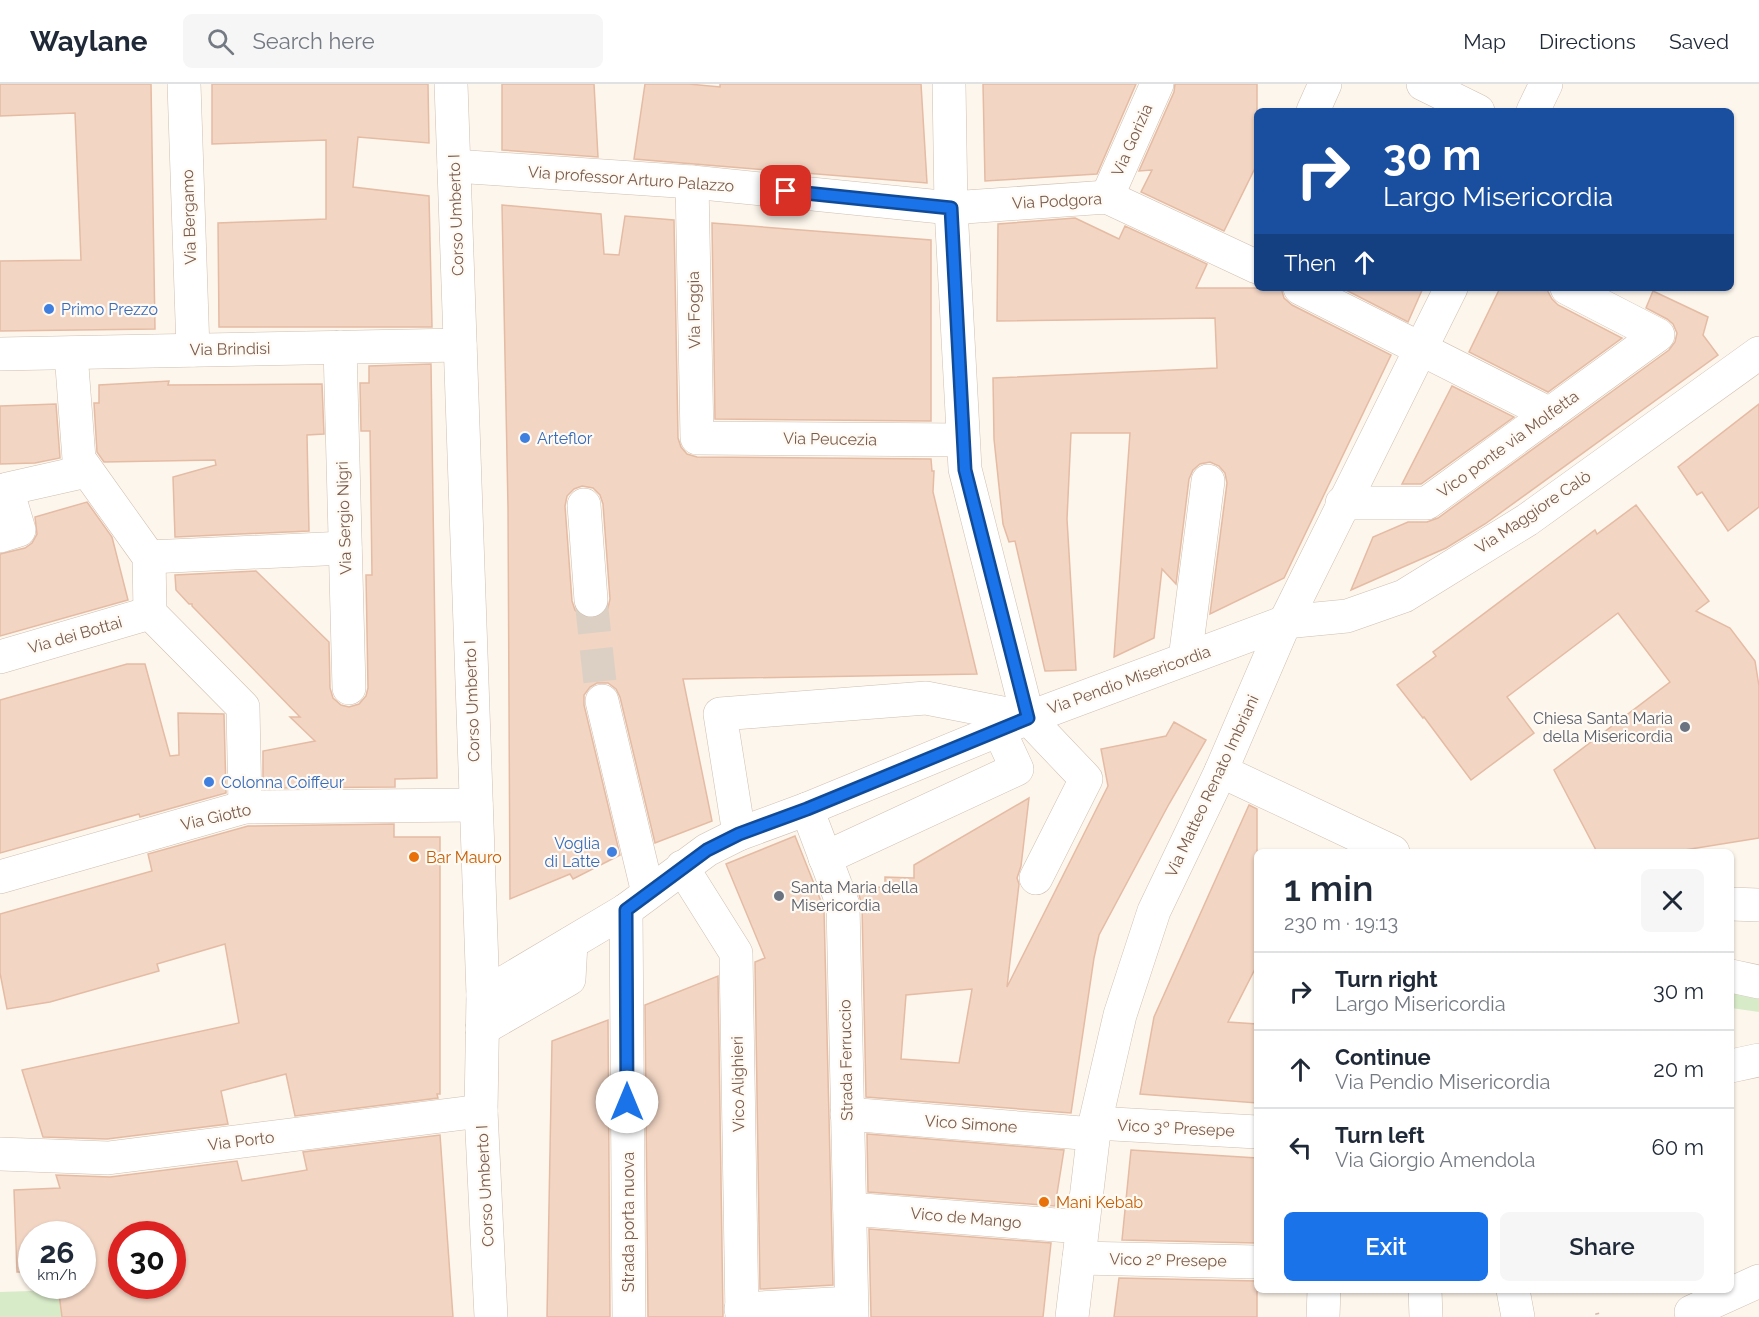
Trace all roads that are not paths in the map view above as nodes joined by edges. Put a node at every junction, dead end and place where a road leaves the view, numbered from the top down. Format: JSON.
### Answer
{"nodes":[{"id":1,"x":184,"y":84,"type":"edge"},
{"id":2,"x":451,"y":84,"type":"edge"},
{"id":3,"x":949,"y":84,"type":"edge"},
{"id":4,"x":1157,"y":84,"type":"edge"},
{"id":5,"x":1325,"y":84,"type":"edge"},
{"id":6,"x":1423,"y":84,"type":"edge"},
{"id":7,"x":1546,"y":84,"type":"edge"},
{"id":8,"x":1313,"y":108,"type":"edge"},
{"id":9,"x":1472,"y":108,"type":"edge"},
{"id":10,"x":1534,"y":108,"type":"edge"},
{"id":11,"x":454,"y":166,"type":"junction"},
{"id":12,"x":692,"y":182,"type":"junction"},
{"id":13,"x":1107,"y":196,"type":"junction"},
{"id":14,"x":951,"y":208,"type":"junction"},
{"id":15,"x":1253,"y":254,"type":"edge"},
{"id":16,"x":1306,"y":291,"type":"edge"},
{"id":17,"x":1450,"y":291,"type":"edge"},
{"id":18,"x":1573,"y":291,"type":"edge"},
{"id":19,"x":460,"y":345,"type":"junction"},
{"id":20,"x":340,"y":347,"type":"junction"},
{"id":21,"x":1422,"y":348,"type":"junction"},
{"id":22,"x":193,"y":350,"type":"junction"},
{"id":23,"x":71,"y":353,"type":"junction"},
{"id":24,"x":1759,"y":353,"type":"edge"},
{"id":25,"x":0,"y":354,"type":"edge"},
{"id":26,"x":1550,"y":414,"type":"junction"},
{"id":27,"x":697,"y":438,"type":"joint"},
{"id":28,"x":963,"y":440,"type":"junction"},
{"id":29,"x":87,"y":471,"type":"junction"},
{"id":30,"x":1208,"y":481,"type":"dead end"},
{"id":31,"x":1342,"y":503,"type":"junction"},
{"id":32,"x":584,"y":505,"type":"dead end"},
{"id":33,"x":0,"y":536,"type":"edge"},
{"id":34,"x":345,"y":548,"type":"junction"},
{"id":35,"x":149,"y":557,"type":"junction"},
{"id":36,"x":591,"y":600,"type":"tunnel mouth"},
{"id":37,"x":150,"y":613,"type":"junction"},
{"id":38,"x":1285,"y":622,"type":"junction"},
{"id":39,"x":0,"y":657,"type":"edge"},
{"id":40,"x":1185,"y":659,"type":"junction"},
{"id":41,"x":349,"y":688,"type":"dead end"},
{"id":42,"x":602,"y":701,"type":"tunnel mouth"},
{"id":43,"x":1014,"y":724,"type":"junction"},
{"id":44,"x":1221,"y":771,"type":"junction"},
{"id":45,"x":476,"y":806,"type":"junction"},
{"id":46,"x":245,"y":807,"type":"junction"},
{"id":47,"x":807,"y":809,"type":"junction"},
{"id":48,"x":739,"y":834,"type":"junction"},
{"id":49,"x":1387,"y":849,"type":"edge"},
{"id":50,"x":825,"y":858,"type":"junction"},
{"id":51,"x":695,"y":859,"type":"junction"},
{"id":52,"x":0,"y":877,"type":"edge"},
{"id":53,"x":1036,"y":878,"type":"dead end"},
{"id":54,"x":637,"y":902,"type":"junction"},
{"id":55,"x":1734,"y":904,"type":"edge"},
{"id":56,"x":1759,"y":905,"type":"edge"},
{"id":57,"x":571,"y":943,"type":"junction"},
{"id":58,"x":1734,"y":977,"type":"edge"},
{"id":59,"x":1759,"y":982,"type":"edge"},
{"id":60,"x":483,"y":995,"type":"junction"},
{"id":61,"x":483,"y":1029,"type":"junction"},
{"id":62,"x":1759,"y":1060,"type":"edge"},
{"id":63,"x":1734,"y":1065,"type":"edge"},
{"id":64,"x":481,"y":1111,"type":"junction"},
{"id":65,"x":848,"y":1114,"type":"junction"},
{"id":66,"x":1094,"y":1128,"type":"junction"},
{"id":67,"x":1254,"y":1132,"type":"edge"},
{"id":68,"x":0,"y":1150,"type":"edge"},
{"id":69,"x":850,"y":1209,"type":"junction"},
{"id":70,"x":1081,"y":1242,"type":"junction"},
{"id":71,"x":1254,"y":1262,"type":"edge"},
{"id":72,"x":1759,"y":1281,"type":"edge"},
{"id":73,"x":1734,"y":1290,"type":"edge"},
{"id":74,"x":1324,"y":1293,"type":"edge"},
{"id":75,"x":1425,"y":1293,"type":"edge"},
{"id":76,"x":1514,"y":1293,"type":"edge"},
{"id":77,"x":1725,"y":1293,"type":"edge"},
{"id":78,"x":1688,"y":1306,"type":"edge"},
{"id":79,"x":852,"y":1310,"type":"edge"},
{"id":80,"x":742,"y":1313,"type":"edge"},
{"id":81,"x":491,"y":1317,"type":"edge"},
{"id":82,"x":629,"y":1317,"type":"edge"},
{"id":83,"x":1072,"y":1317,"type":"edge"},
{"id":84,"x":1323,"y":1317,"type":"edge"},
{"id":85,"x":1426,"y":1317,"type":"edge"},
{"id":86,"x":1518,"y":1317,"type":"edge"}],
"edges":[{"from":1,"to":22,"type":"street","name":"Via Bergamo"},
{"from":2,"to":11,"type":"street","name":"Corso Umberto I"},
{"from":3,"to":14,"type":"street"},
{"from":4,"to":13,"type":"street","name":"Via Gorizia"},
{"from":5,"to":8,"type":"street"},
{"from":6,"to":9,"type":"street"},
{"from":7,"to":10,"type":"street"},
{"from":11,"to":12,"type":"street","name":"Via professor Arturo Palazzo"},
{"from":11,"to":19,"type":"street","name":"Corso Umberto I"},
{"from":12,"to":14,"type":"street","name":"Via professor Arturo Palazzo"},
{"from":12,"to":27,"type":"street","name":"Via Foggia"},
{"from":13,"to":14,"type":"street","name":"Via Podgora"},
{"from":13,"to":15,"type":"street","name":"Via Podgora"},
{"from":14,"to":28,"type":"street"},
{"from":16,"to":21,"type":"street"},
{"from":17,"to":21,"type":"street","name":"Via Matteo Renato Imbriani"},
{"from":18,"to":26,"type":"street","name":"Vico ponte via Molfetta"},
{"from":19,"to":20,"type":"street","name":"Via Brindisi"},
{"from":19,"to":45,"type":"street","name":"Corso Umberto I"},
{"from":20,"to":22,"type":"street","name":"Via Brindisi"},
{"from":20,"to":34,"type":"street","name":"Via Sergio Nigri"},
{"from":21,"to":26,"type":"street"},
{"from":21,"to":31,"type":"street","name":"Via Matteo Renato Imbriani"},
{"from":22,"to":23,"type":"street","name":"Via Brindisi"},
{"from":23,"to":25,"type":"street","name":"Via Brindisi"},
{"from":23,"to":29,"type":"street"},
{"from":24,"to":38,"type":"street","name":"Via Maggiore Calò"},
{"from":26,"to":31,"type":"street","name":"Vico ponte via Molfetta"},
{"from":27,"to":28,"type":"street","name":"Via Peucezia"},
{"from":28,"to":43,"type":"street"},
{"from":29,"to":33,"type":"street"},
{"from":29,"to":35,"type":"street"},
{"from":30,"to":40,"type":"street"},
{"from":31,"to":38,"type":"street","name":"Via Matteo Renato Imbriani"},
{"from":32,"to":36,"type":"street"},
{"from":34,"to":35,"type":"street"},
{"from":34,"to":41,"type":"street","name":"Via Sergio Nigri"},
{"from":35,"to":37,"type":"street"},
{"from":37,"to":39,"type":"street","name":"Via dei Bottai"},
{"from":37,"to":46,"type":"street"},
{"from":38,"to":40,"type":"street","name":"Via Pendio Misericordia"},
{"from":38,"to":44,"type":"street","name":"Via Matteo Renato Imbriani"},
{"from":40,"to":43,"type":"street","name":"Via Pendio Misericordia"},
{"from":42,"to":54,"type":"street","name":"Strada porta nuova"},
{"from":43,"to":47,"type":"street","name":"Via Pendio Misericordia"},
{"from":43,"to":48,"type":"street"},
{"from":43,"to":50,"type":"street"},
{"from":43,"to":53,"type":"street"},
{"from":44,"to":49,"type":"street"},
{"from":44,"to":66,"type":"street","name":"Via Matteo Renato Imbriani"},
{"from":45,"to":46,"type":"street","name":"Via Giotto"},
{"from":45,"to":60,"type":"street","name":"Corso Umberto I"},
{"from":46,"to":52,"type":"street","name":"Via Giotto"},
{"from":47,"to":48,"type":"street","name":"Via Pendio Misericordia"},
{"from":47,"to":50,"type":"street","name":"Strada Ferruccio"},
{"from":48,"to":51,"type":"street","name":"Via Pendio Misericordia"},
{"from":50,"to":65,"type":"street","name":"Strada Ferruccio"},
{"from":51,"to":54,"type":"street","name":"Via Pendio Misericordia"},
{"from":51,"to":80,"type":"street","name":"Vico Alighieri"},
{"from":54,"to":57,"type":"street","name":"Via Pendio Misericordia"},
{"from":54,"to":82,"type":"street","name":"Strada porta nuova"},
{"from":55,"to":56,"type":"street"},
{"from":57,"to":60,"type":"street","name":"Via Pendio Misericordia"},
{"from":57,"to":61,"type":"street"},
{"from":58,"to":59,"type":"street"},
{"from":60,"to":61,"type":"street","name":"Corso Umberto I"},
{"from":61,"to":64,"type":"street","name":"Corso Umberto I"},
{"from":62,"to":63,"type":"street"},
{"from":64,"to":68,"type":"street","name":"Via Porto"},
{"from":64,"to":81,"type":"street","name":"Corso Umberto I"},
{"from":65,"to":66,"type":"street","name":"Vico Simone"},
{"from":65,"to":69,"type":"street","name":"Strada Ferruccio"},
{"from":66,"to":67,"type":"street","name":"Vico 3º Presepe"},
{"from":66,"to":70,"type":"street","name":"Via Matteo Renato Imbriani"},
{"from":69,"to":70,"type":"street","name":"Vico de Mango"},
{"from":69,"to":79,"type":"street","name":"Strada Ferruccio"},
{"from":70,"to":71,"type":"street","name":"Vico 2º Presepe"},
{"from":70,"to":83,"type":"street","name":"Via Matteo Renato Imbriani"},
{"from":72,"to":73,"type":"street"},
{"from":74,"to":84,"type":"street"},
{"from":75,"to":85,"type":"street"},
{"from":76,"to":86,"type":"street"},
{"from":77,"to":78,"type":"street"},
{"from":79,"to":80,"type":"street"}]}
